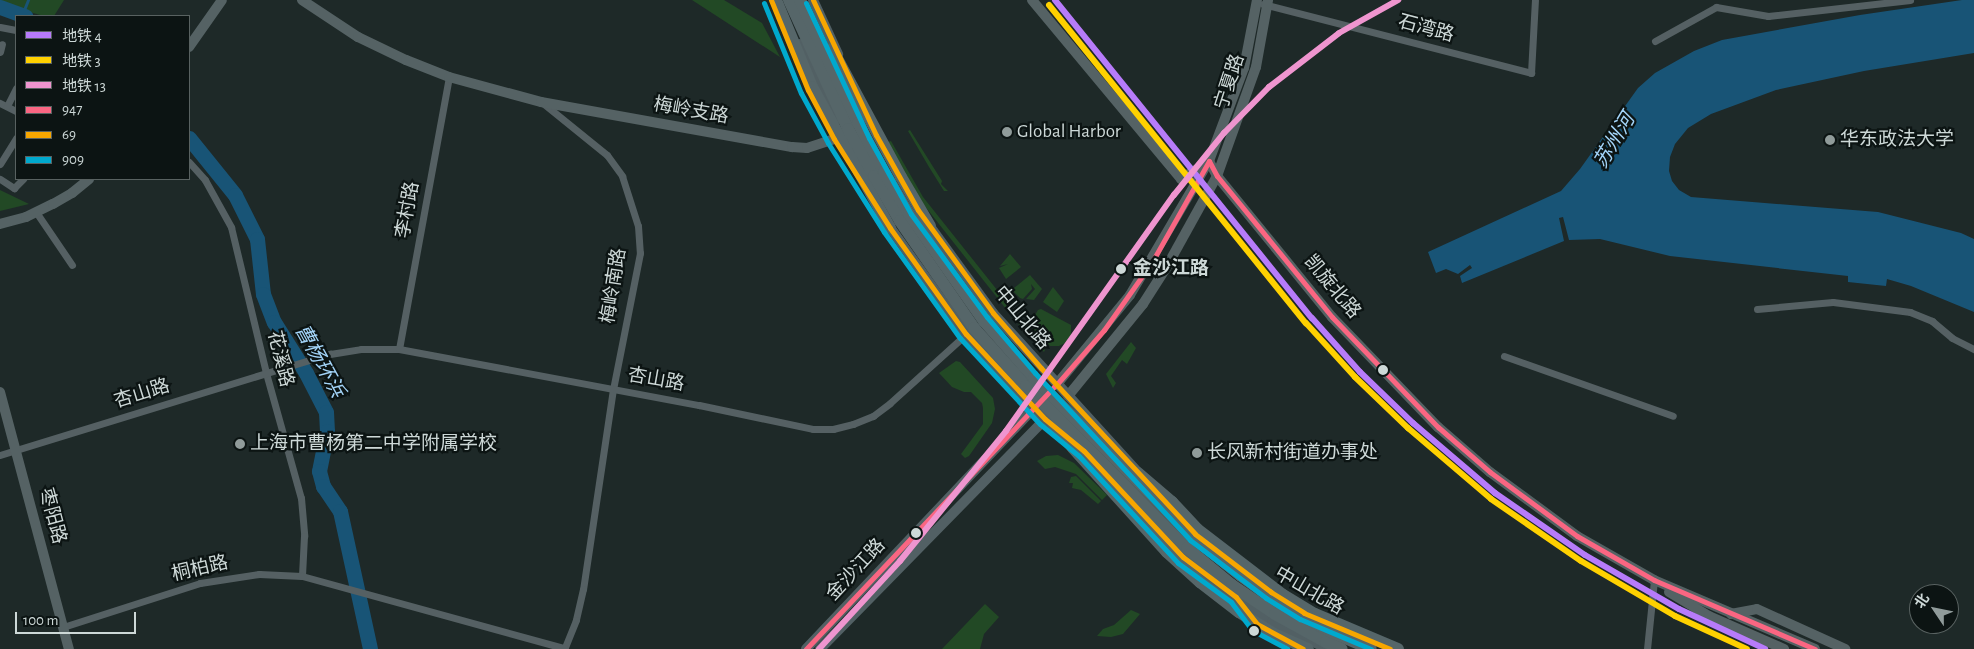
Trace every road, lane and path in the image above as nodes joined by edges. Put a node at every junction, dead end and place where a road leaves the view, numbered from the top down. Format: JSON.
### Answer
{"nodes":[{"id":1,"x":222,"y":0,"type":"edge"},
{"id":2,"x":302,"y":0,"type":"edge"},
{"id":3,"x":771,"y":0,"type":"edge"},
{"id":4,"x":776,"y":0,"type":"edge"},
{"id":5,"x":781,"y":0,"type":"edge"},
{"id":6,"x":788,"y":0,"type":"edge"},
{"id":7,"x":800,"y":0,"type":"edge"},
{"id":8,"x":811,"y":0,"type":"edge"},
{"id":9,"x":1032,"y":0,"type":"edge"},
{"id":10,"x":1535,"y":0,"type":"edge"},
{"id":11,"x":1906,"y":0,"type":"edge"},
{"id":12,"x":1256,"y":1,"type":"edge"},
{"id":13,"x":1267,"y":2,"type":"edge"},
{"id":14,"x":0,"y":27,"type":"edge"},
{"id":15,"x":15,"y":30,"type":"edge"},
{"id":16,"x":1656,"y":41,"type":"dead end"},
{"id":17,"x":2,"y":44,"type":"dead end"},
{"id":18,"x":190,"y":46,"type":"edge"},
{"id":19,"x":0,"y":52,"type":"edge"},
{"id":20,"x":449,"y":77,"type":"junction"},
{"id":21,"x":15,"y":89,"type":"edge"},
{"id":22,"x":542,"y":102,"type":"junction"},
{"id":23,"x":2,"y":105,"type":"edge"},
{"id":24,"x":15,"y":111,"type":"edge"},
{"id":25,"x":834,"y":139,"type":"junction"},
{"id":26,"x":15,"y":140,"type":"edge"},
{"id":27,"x":1209,"y":161,"type":"junction"},
{"id":28,"x":190,"y":163,"type":"edge"},
{"id":29,"x":0,"y":164,"type":"edge"},
{"id":30,"x":1216,"y":176,"type":"junction"},
{"id":31,"x":0,"y":179,"type":"edge"},
{"id":32,"x":21,"y":180,"type":"edge"},
{"id":33,"x":88,"y":180,"type":"edge"},
{"id":34,"x":36,"y":212,"type":"junction"},
{"id":35,"x":0,"y":224,"type":"edge"},
{"id":36,"x":930,"y":226,"type":"junction"},
{"id":37,"x":890,"y":228,"type":"junction"},
{"id":38,"x":72,"y":265,"type":"dead end"},
{"id":39,"x":1757,"y":309,"type":"dead end"},
{"id":40,"x":966,"y":334,"type":"junction"},
{"id":41,"x":399,"y":349,"type":"junction"},
{"id":42,"x":1974,"y":349,"type":"edge"},
{"id":43,"x":1504,"y":356,"type":"dead end"},
{"id":44,"x":266,"y":373,"type":"junction"},
{"id":45,"x":1057,"y":384,"type":"junction"},
{"id":46,"x":613,"y":389,"type":"junction"},
{"id":47,"x":0,"y":392,"type":"edge"},
{"id":48,"x":1068,"y":396,"type":"junction"},
{"id":49,"x":1035,"y":407,"type":"junction"},
{"id":50,"x":1673,"y":416,"type":"dead end"},
{"id":51,"x":1049,"y":423,"type":"junction"},
{"id":52,"x":16,"y":449,"type":"junction"},
{"id":53,"x":0,"y":454,"type":"edge"},
{"id":54,"x":1138,"y":473,"type":"junction"},
{"id":55,"x":302,"y":576,"type":"junction"},
{"id":56,"x":1654,"y":580,"type":"junction"},
{"id":57,"x":1236,"y":597,"type":"junction"},
{"id":58,"x":1730,"y":614,"type":"junction"},
{"id":59,"x":63,"y":627,"type":"junction"},
{"id":60,"x":69,"y":649,"type":"edge"},
{"id":61,"x":564,"y":649,"type":"edge"},
{"id":62,"x":806,"y":649,"type":"edge"},
{"id":63,"x":820,"y":649,"type":"edge"},
{"id":64,"x":1303,"y":649,"type":"edge"},
{"id":65,"x":1308,"y":649,"type":"edge"},
{"id":66,"x":1328,"y":649,"type":"edge"},
{"id":67,"x":1342,"y":649,"type":"edge"},
{"id":68,"x":1371,"y":649,"type":"edge"},
{"id":69,"x":1390,"y":649,"type":"edge"},
{"id":70,"x":1398,"y":649,"type":"edge"},
{"id":71,"x":1647,"y":649,"type":"edge"},
{"id":72,"x":1784,"y":649,"type":"edge"},
{"id":73,"x":1816,"y":649,"type":"edge"},
{"id":74,"x":1845,"y":649,"type":"edge"}],
"edges":[{"from":1,"to":18,"type":"street"},
{"from":2,"to":20,"type":"street","name":"梅岭南路"},
{"from":3,"to":25,"type":"main road"},
{"from":4,"to":37,"type":"highway"},
{"from":5,"to":37,"type":"main road"},
{"from":6,"to":67,"type":"highway","bridge":true},
{"from":7,"to":68,"type":"highway","bridge":true},
{"from":8,"to":36,"type":"main road","name":"中山北路"},
{"from":8,"to":36,"type":"highway","bridge":true},
{"from":9,"to":27,"type":"street"},
{"from":10,"to":13,"type":"street","name":"石湾路"},
{"from":11,"to":16,"type":"street"},
{"from":12,"to":13,"type":"street","name":"石湾路"},
{"from":12,"to":27,"type":"street","name":"宁夏路"},
{"from":13,"to":30,"type":"street","name":"宁夏路"},
{"from":14,"to":15,"type":"street"},
{"from":17,"to":19,"type":"street"},
{"from":20,"to":22,"type":"street","name":"梅岭南路"},
{"from":20,"to":41,"type":"street","name":"李村路"},
{"from":21,"to":23,"type":"street"},
{"from":22,"to":25,"type":"street","name":"梅岭支路"},
{"from":22,"to":46,"type":"street","name":"梅岭南路"},
{"from":23,"to":24,"type":"street"},
{"from":25,"to":37,"type":"main road"},
{"from":26,"to":29,"type":"street"},
{"from":27,"to":30,"type":"street","name":"凯旋北路"},
{"from":27,"to":45,"type":"street","name":"宁夏路"},
{"from":28,"to":44,"type":"street","name":"花溪路"},
{"from":30,"to":48,"type":"street","name":"宁夏路"},
{"from":30,"to":56,"type":"street","name":"凯旋北路"},
{"from":31,"to":32,"type":"street"},
{"from":33,"to":34,"type":"street"},
{"from":34,"to":35,"type":"street"},
{"from":34,"to":38,"type":"street"},
{"from":36,"to":45,"type":"main road","name":"中山北路"},
{"from":37,"to":40,"type":"main road"},
{"from":39,"to":42,"type":"street"},
{"from":40,"to":46,"type":"street","name":"杏山路"},
{"from":40,"to":49,"type":"main road"},
{"from":41,"to":44,"type":"street","name":"杏山路"},
{"from":41,"to":46,"type":"street","name":"杏山路"},
{"from":43,"to":50,"type":"street"},
{"from":44,"to":52,"type":"street","name":"杏山路"},
{"from":44,"to":55,"type":"street","name":"花溪路"},
{"from":45,"to":48,"type":"main road","name":"中山北路"},
{"from":45,"to":49,"type":"main road","name":"金沙江路"},
{"from":46,"to":61,"type":"street","name":"梅岭南路"},
{"from":47,"to":52,"type":"street","name":"枣阳路"},
{"from":48,"to":51,"type":"main road","name":"金沙江路"},
{"from":48,"to":54,"type":"main road","name":"中山北路"},
{"from":49,"to":51,"type":"main road"},
{"from":49,"to":62,"type":"main road","name":"金沙江路"},
{"from":51,"to":57,"type":"main road"},
{"from":51,"to":63,"type":"main road","name":"金沙江路"},
{"from":51,"to":65,"type":"highway","bridge":true},
{"from":52,"to":53,"type":"street","name":"杏山路"},
{"from":52,"to":59,"type":"street","name":"枣阳路"},
{"from":54,"to":69,"type":"main road","name":"中山北路"},
{"from":54,"to":70,"type":"highway"},
{"from":55,"to":59,"type":"street","name":"桐柏路"},
{"from":55,"to":61,"type":"street","name":"桐柏路"},
{"from":56,"to":58,"type":"street","name":"凯旋北路"},
{"from":56,"to":71,"type":"street"},
{"from":56,"to":72,"type":"street","name":"凯旋北路"},
{"from":57,"to":64,"type":"main road"},
{"from":57,"to":66,"type":"main road"},
{"from":58,"to":73,"type":"street","name":"凯旋北路"},
{"from":58,"to":74,"type":"street"},
{"from":59,"to":60,"type":"street","name":"枣阳路"}]}
